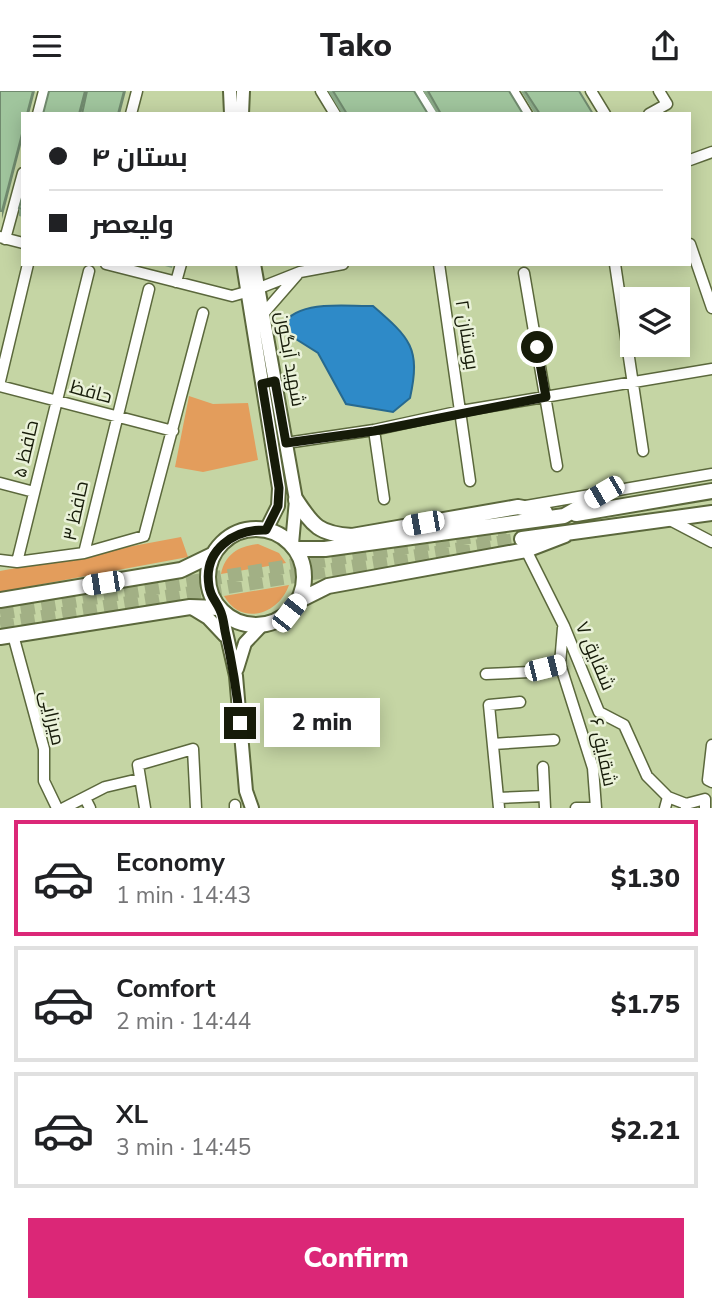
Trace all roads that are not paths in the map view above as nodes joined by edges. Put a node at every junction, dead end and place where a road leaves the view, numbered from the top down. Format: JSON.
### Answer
{"nodes":[{"id":1,"x":44,"y":91,"type":"edge"},
{"id":2,"x":137,"y":91,"type":"edge"},
{"id":3,"x":417,"y":91,"type":"edge"},
{"id":4,"x":513,"y":91,"type":"edge"},
{"id":5,"x":591,"y":91,"type":"edge"},
{"id":6,"x":659,"y":91,"type":"edge"},
{"id":7,"x":321,"y":93,"type":"edge"},
{"id":8,"x":39,"y":112,"type":"edge"},
{"id":9,"x":132,"y":112,"type":"edge"},
{"id":10,"x":326,"y":112,"type":"edge"},
{"id":11,"x":334,"y":112,"type":"edge"},
{"id":12,"x":431,"y":112,"type":"edge"},
{"id":13,"x":526,"y":112,"type":"edge"},
{"id":14,"x":604,"y":112,"type":"edge"},
{"id":15,"x":653,"y":112,"type":"edge"},
{"id":16,"x":712,"y":152,"type":"edge"},
{"id":17,"x":691,"y":160,"type":"edge"},
{"id":18,"x":21,"y":180,"type":"edge"},
{"id":19,"x":3,"y":238,"type":"edge"},
{"id":20,"x":21,"y":242,"type":"edge"},
{"id":21,"x":691,"y":247,"type":"edge"},
{"id":22,"x":28,"y":266,"type":"edge"},
{"id":23,"x":114,"y":266,"type":"edge"},
{"id":24,"x":180,"y":266,"type":"edge"},
{"id":25,"x":244,"y":266,"type":"edge"},
{"id":26,"x":254,"y":266,"type":"edge"},
{"id":27,"x":332,"y":266,"type":"edge"},
{"id":28,"x":439,"y":266,"type":"edge"},
{"id":29,"x":615,"y":266,"type":"edge"},
{"id":30,"x":89,"y":271,"type":"dead end"},
{"id":31,"x":300,"y":272,"type":"junction"},
{"id":32,"x":524,"y":272,"type":"dead end"},
{"id":33,"x":176,"y":282,"type":"junction"},
{"id":34,"x":149,"y":289,"type":"dead end"},
{"id":35,"x":252,"y":290,"type":"junction"},
{"id":36,"x":712,"y":308,"type":"edge"},
{"id":37,"x":204,"y":313,"type":"dead end"},
{"id":38,"x":263,"y":314,"type":"junction"},
{"id":39,"x":712,"y":369,"type":"edge"},
{"id":40,"x":268,"y":382,"type":"junction"},
{"id":41,"x":0,"y":383,"type":"edge"},
{"id":42,"x":632,"y":383,"type":"junction"},
{"id":43,"x":546,"y":397,"type":"junction"},
{"id":44,"x":56,"y":401,"type":"junction"},
{"id":45,"x":461,"y":411,"type":"junction"},
{"id":46,"x":116,"y":417,"type":"junction"},
{"id":47,"x":173,"y":431,"type":"junction"},
{"id":48,"x":374,"y":431,"type":"junction"},
{"id":49,"x":286,"y":443,"type":"junction"},
{"id":50,"x":643,"y":451,"type":"dead end"},
{"id":51,"x":557,"y":466,"type":"dead end"},
{"id":52,"x":712,"y":474,"type":"edge"},
{"id":53,"x":470,"y":481,"type":"dead end"},
{"id":54,"x":0,"y":483,"type":"edge"},
{"id":55,"x":712,"y":491,"type":"edge"},
{"id":56,"x":34,"y":492,"type":"junction"},
{"id":57,"x":604,"y":492,"type":"junction"},
{"id":58,"x":383,"y":499,"type":"dead end"},
{"id":59,"x":296,"y":500,"type":"junction"},
{"id":60,"x":518,"y":507,"type":"junction"},
{"id":61,"x":712,"y":513,"type":"edge"},
{"id":62,"x":564,"y":516,"type":"junction"},
{"id":63,"x":670,"y":520,"type":"junction"},
{"id":64,"x":266,"y":530,"type":"junction"},
{"id":65,"x":523,"y":539,"type":"junction"},
{"id":66,"x":712,"y":542,"type":"edge"},
{"id":67,"x":293,"y":546,"type":"junction"},
{"id":68,"x":84,"y":553,"type":"junction"},
{"id":69,"x":214,"y":554,"type":"junction"},
{"id":70,"x":0,"y":560,"type":"edge"},
{"id":71,"x":17,"y":562,"type":"junction"},
{"id":72,"x":0,"y":600,"type":"edge"},
{"id":73,"x":298,"y":601,"type":"junction"},
{"id":74,"x":190,"y":607,"type":"junction"},
{"id":75,"x":220,"y":609,"type":"junction"},
{"id":76,"x":262,"y":625,"type":"junction"},
{"id":77,"x":564,"y":626,"type":"junction"},
{"id":78,"x":6,"y":636,"type":"edge"},
{"id":79,"x":227,"y":638,"type":"junction"},
{"id":80,"x":560,"y":664,"type":"junction"},
{"id":81,"x":486,"y":674,"type":"dead end"},
{"id":82,"x":236,"y":676,"type":"junction"},
{"id":83,"x":520,"y":702,"type":"dead end"},
{"id":84,"x":554,"y":740,"type":"dead end"},
{"id":85,"x":493,"y":744,"type":"junction"},
{"id":86,"x":712,"y":745,"type":"edge"},
{"id":87,"x":543,"y":768,"type":"dead end"},
{"id":88,"x":139,"y":779,"type":"junction"},
{"id":89,"x":710,"y":781,"type":"edge"},
{"id":90,"x":544,"y":796,"type":"junction"},
{"id":91,"x":668,"y":797,"type":"junction"},
{"id":92,"x":85,"y":798,"type":"junction"},
{"id":93,"x":499,"y":803,"type":"edge"},
{"id":94,"x":686,"y":806,"type":"edge"},
{"id":95,"x":57,"y":808,"type":"edge"},
{"id":96,"x":64,"y":808,"type":"edge"},
{"id":97,"x":90,"y":808,"type":"edge"},
{"id":98,"x":145,"y":808,"type":"edge"},
{"id":99,"x":196,"y":808,"type":"edge"},
{"id":100,"x":252,"y":808,"type":"edge"},
{"id":101,"x":545,"y":808,"type":"edge"},
{"id":102,"x":576,"y":808,"type":"edge"},
{"id":103,"x":590,"y":808,"type":"edge"},
{"id":104,"x":596,"y":808,"type":"edge"},
{"id":105,"x":665,"y":808,"type":"edge"},
{"id":106,"x":705,"y":808,"type":"edge"}],
"edges":[{"from":1,"to":8,"type":"street"},
{"from":2,"to":9,"type":"street"},
{"from":3,"to":12,"type":"street"},
{"from":4,"to":13,"type":"street"},
{"from":5,"to":14,"type":"street"},
{"from":6,"to":15,"type":"street"},
{"from":7,"to":10,"type":"street"},
{"from":7,"to":11,"type":"street"},
{"from":16,"to":17,"type":"street"},
{"from":18,"to":19,"type":"street"},
{"from":19,"to":20,"type":"street"},
{"from":21,"to":36,"type":"street"},
{"from":22,"to":41,"type":"street"},
{"from":23,"to":33,"type":"street"},
{"from":24,"to":33,"type":"street"},
{"from":25,"to":35,"type":"main road","name":"شهید آبگون"},
{"from":26,"to":35,"type":"main road","name":"شهید آبگون"},
{"from":27,"to":31,"type":"street"},
{"from":28,"to":45,"type":"street","name":"بوستان ۲"},
{"from":29,"to":42,"type":"street"},
{"from":30,"to":44,"type":"street","name":"حافظ ۵"},
{"from":31,"to":35,"type":"street"},
{"from":31,"to":38,"type":"street"},
{"from":32,"to":43,"type":"street"},
{"from":33,"to":35,"type":"street"},
{"from":34,"to":46,"type":"street","name":"حافظ ۳"},
{"from":35,"to":38,"type":"main road","name":"شهید آبگون"},
{"from":35,"to":40,"type":"main road","name":"شهید آبگون"},
{"from":37,"to":47,"type":"street"},
{"from":38,"to":40,"type":"main road","name":"شهید آبگون"},
{"from":39,"to":42,"type":"street"},
{"from":40,"to":49,"type":"main road","name":"شهید آبگون"},
{"from":40,"to":64,"type":"main road","name":"شهید آبگون"},
{"from":41,"to":44,"type":"street","name":"حافظ"},
{"from":42,"to":43,"type":"street"},
{"from":42,"to":50,"type":"street"},
{"from":43,"to":45,"type":"street"},
{"from":43,"to":51,"type":"street"},
{"from":44,"to":46,"type":"street","name":"حافظ"},
{"from":44,"to":56,"type":"street","name":"حافظ ۵"},
{"from":45,"to":48,"type":"street"},
{"from":45,"to":53,"type":"street","name":"بوستان ۲"},
{"from":46,"to":47,"type":"street","name":"حافظ"},
{"from":46,"to":68,"type":"street","name":"حافظ ۳"},
{"from":47,"to":68,"type":"street","name":"حافظ ۳"},
{"from":48,"to":49,"type":"street"},
{"from":48,"to":58,"type":"street"},
{"from":49,"to":59,"type":"main road","name":"شهید آبگون"},
{"from":52,"to":57,"type":"street"},
{"from":54,"to":56,"type":"street"},
{"from":55,"to":62,"type":"highway"},
{"from":56,"to":71,"type":"street","name":"حافظ ۵"},
{"from":57,"to":60,"type":"street"},
{"from":57,"to":62,"type":"highway"},
{"from":59,"to":60,"type":"highway"},
{"from":59,"to":67,"type":"main road","name":"شهید آبگون"},
{"from":60,"to":62,"type":"highway"},
{"from":61,"to":63,"type":"highway"},
{"from":62,"to":65,"type":"highway"},
{"from":62,"to":67,"type":"highway"},
{"from":63,"to":65,"type":"highway"},
{"from":63,"to":66,"type":"street"},
{"from":64,"to":67,"type":"highway"},
{"from":64,"to":69,"type":"highway"},
{"from":65,"to":73,"type":"highway"},
{"from":65,"to":77,"type":"street","name":"شقایق ۷"},
{"from":67,"to":73,"type":"highway"},
{"from":68,"to":71,"type":"street"},
{"from":69,"to":72,"type":"highway"},
{"from":69,"to":75,"type":"highway"},
{"from":70,"to":71,"type":"street"},
{"from":73,"to":76,"type":"highway"},
{"from":74,"to":75,"type":"highway"},
{"from":74,"to":78,"type":"highway"},
{"from":74,"to":79,"type":"main road"},
{"from":75,"to":76,"type":"highway"},
{"from":75,"to":79,"type":"main road"},
{"from":76,"to":82,"type":"main road"},
{"from":77,"to":80,"type":"street"},
{"from":77,"to":91,"type":"street","name":"شقایق ۷"},
{"from":78,"to":95,"type":"street","name":"میرزایی"},
{"from":79,"to":82,"type":"main road"},
{"from":80,"to":81,"type":"street"},
{"from":80,"to":104,"type":"street","name":"شقایق ۶"},
{"from":82,"to":100,"type":"main road"},
{"from":83,"to":85,"type":"street"},
{"from":84,"to":85,"type":"street"},
{"from":85,"to":93,"type":"street"},
{"from":86,"to":89,"type":"street"},
{"from":87,"to":90,"type":"street"},
{"from":88,"to":92,"type":"street"},
{"from":88,"to":98,"type":"street"},
{"from":88,"to":99,"type":"street"},
{"from":90,"to":93,"type":"street"},
{"from":90,"to":101,"type":"street"},
{"from":91,"to":94,"type":"street"},
{"from":91,"to":105,"type":"street"},
{"from":92,"to":96,"type":"street"},
{"from":92,"to":97,"type":"street"},
{"from":94,"to":106,"type":"street"},
{"from":102,"to":103,"type":"street"}]}
